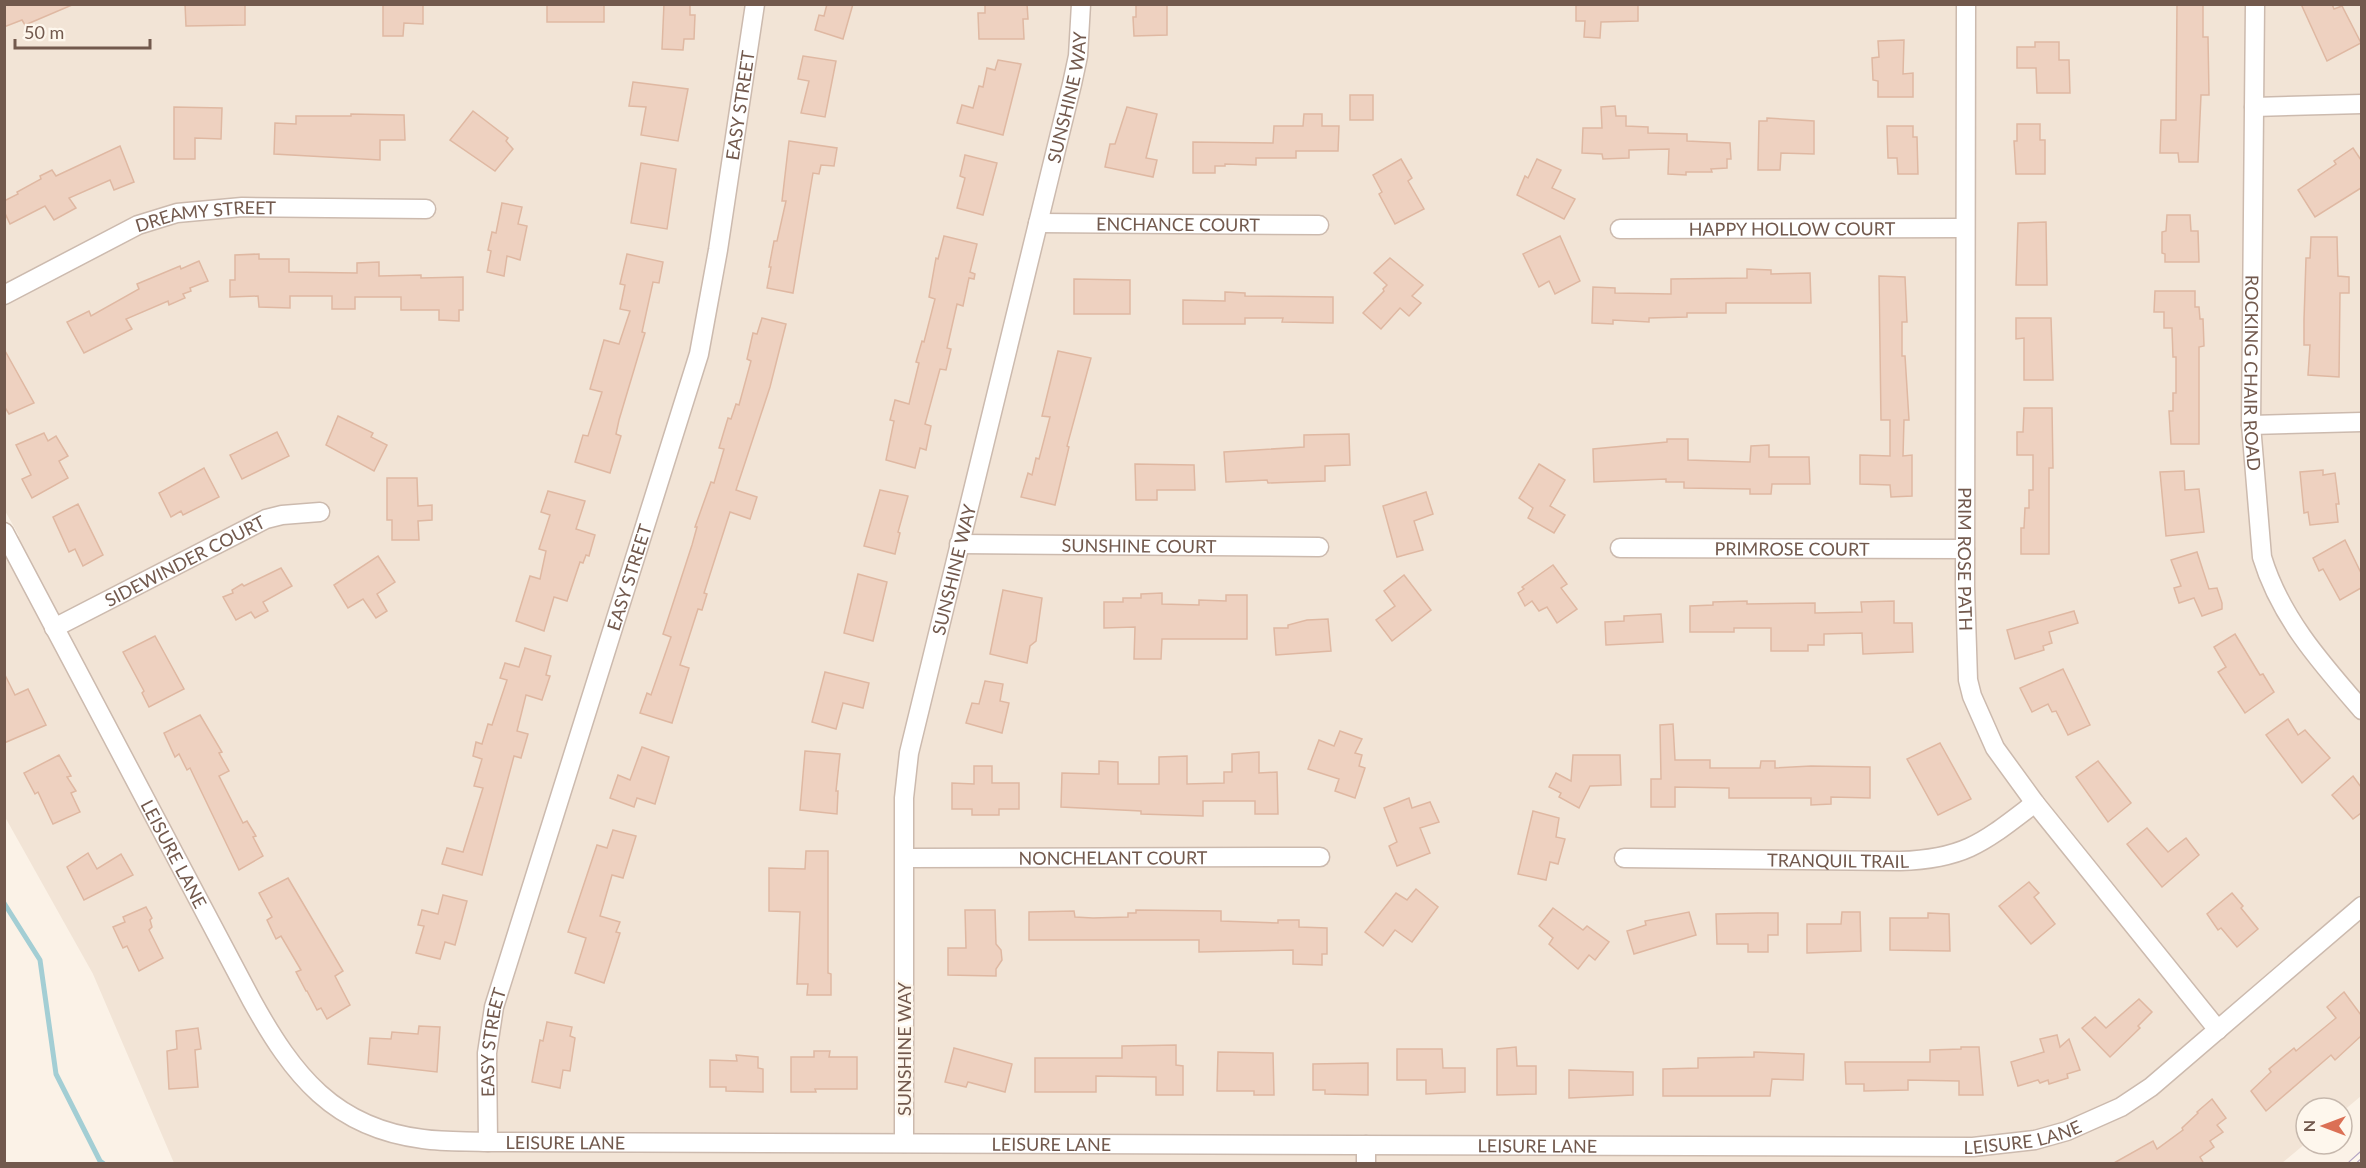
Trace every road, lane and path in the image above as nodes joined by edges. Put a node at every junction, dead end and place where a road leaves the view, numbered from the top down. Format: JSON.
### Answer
{"nodes":[{"id":1,"x":755,"y":4,"type":"edge"},
{"id":2,"x":1081,"y":4,"type":"edge"},
{"id":3,"x":1966,"y":4,"type":"edge"},
{"id":4,"x":2256,"y":4,"type":"edge"},
{"id":5,"x":2361,"y":104,"type":"edge"},
{"id":6,"x":2254,"y":107,"type":"junction"},
{"id":7,"x":426,"y":208,"type":"dead end"},
{"id":8,"x":1038,"y":223,"type":"junction"},
{"id":9,"x":1318,"y":225,"type":"dead end"},
{"id":10,"x":1964,"y":228,"type":"junction"},
{"id":11,"x":1620,"y":229,"type":"dead end"},
{"id":12,"x":4,"y":295,"type":"edge"},
{"id":13,"x":2361,"y":422,"type":"edge"},
{"id":14,"x":2251,"y":425,"type":"junction"},
{"id":15,"x":320,"y":512,"type":"dead end"},
{"id":16,"x":4,"y":532,"type":"edge"},
{"id":17,"x":959,"y":544,"type":"junction"},
{"id":18,"x":1319,"y":547,"type":"dead end"},
{"id":19,"x":1620,"y":548,"type":"dead end"},
{"id":20,"x":1965,"y":549,"type":"junction"},
{"id":21,"x":54,"y":628,"type":"junction"},
{"id":22,"x":2361,"y":710,"type":"edge"},
{"id":23,"x":2035,"y":803,"type":"junction"},
{"id":24,"x":1320,"y":857,"type":"dead end"},
{"id":25,"x":905,"y":858,"type":"junction"},
{"id":26,"x":1624,"y":858,"type":"dead end"},
{"id":27,"x":2361,"y":906,"type":"edge"},
{"id":28,"x":2218,"y":1030,"type":"junction"},
{"id":29,"x":488,"y":1142,"type":"junction"},
{"id":30,"x":904,"y":1143,"type":"junction"},
{"id":31,"x":1366,"y":1145,"type":"junction"},
{"id":32,"x":1366,"y":1164,"type":"edge"}],
"edges":[{"from":1,"to":29,"type":"street","name":"EASY STREET"},
{"from":2,"to":8,"type":"street","name":"SUNSHINE WAY"},
{"from":3,"to":10,"type":"street","name":"PRIM ROSE PATH"},
{"from":4,"to":6,"type":"street","name":"ROCKING CHAIR ROAD"},
{"from":5,"to":6,"type":"street"},
{"from":6,"to":14,"type":"street","name":"ROCKING CHAIR ROAD"},
{"from":7,"to":12,"type":"street","name":"DREAMY STREET"},
{"from":8,"to":9,"type":"street","name":"ENCHANCE COURT"},
{"from":8,"to":17,"type":"street","name":"SUNSHINE WAY"},
{"from":10,"to":11,"type":"street","name":"HAPPY HOLLOW COURT"},
{"from":10,"to":20,"type":"street","name":"PRIM ROSE PATH"},
{"from":13,"to":14,"type":"street"},
{"from":14,"to":22,"type":"street","name":"ROCKING CHAIR ROAD"},
{"from":15,"to":21,"type":"street","name":"SIDEWINDER COURT"},
{"from":16,"to":21,"type":"street","name":"LEISURE LANE"},
{"from":17,"to":18,"type":"street","name":"SUNSHINE COURT"},
{"from":17,"to":25,"type":"street","name":"SUNSHINE WAY"},
{"from":19,"to":20,"type":"street","name":"PRIMROSE COURT"},
{"from":20,"to":23,"type":"street","name":"PRIM ROSE PATH"},
{"from":21,"to":29,"type":"street","name":"LEISURE LANE"},
{"from":23,"to":26,"type":"street","name":"TRANQUIL TRAIL"},
{"from":23,"to":28,"type":"street","name":"PRIM ROSE PATH"},
{"from":24,"to":25,"type":"street","name":"NONCHELANT COURT"},
{"from":25,"to":30,"type":"street","name":"SUNSHINE WAY"},
{"from":27,"to":28,"type":"street","name":"LEISURE LANE"},
{"from":28,"to":31,"type":"street","name":"LEISURE LANE"},
{"from":29,"to":30,"type":"street","name":"LEISURE LANE"},
{"from":30,"to":31,"type":"street","name":"LEISURE LANE"},
{"from":31,"to":32,"type":"street"}]}
